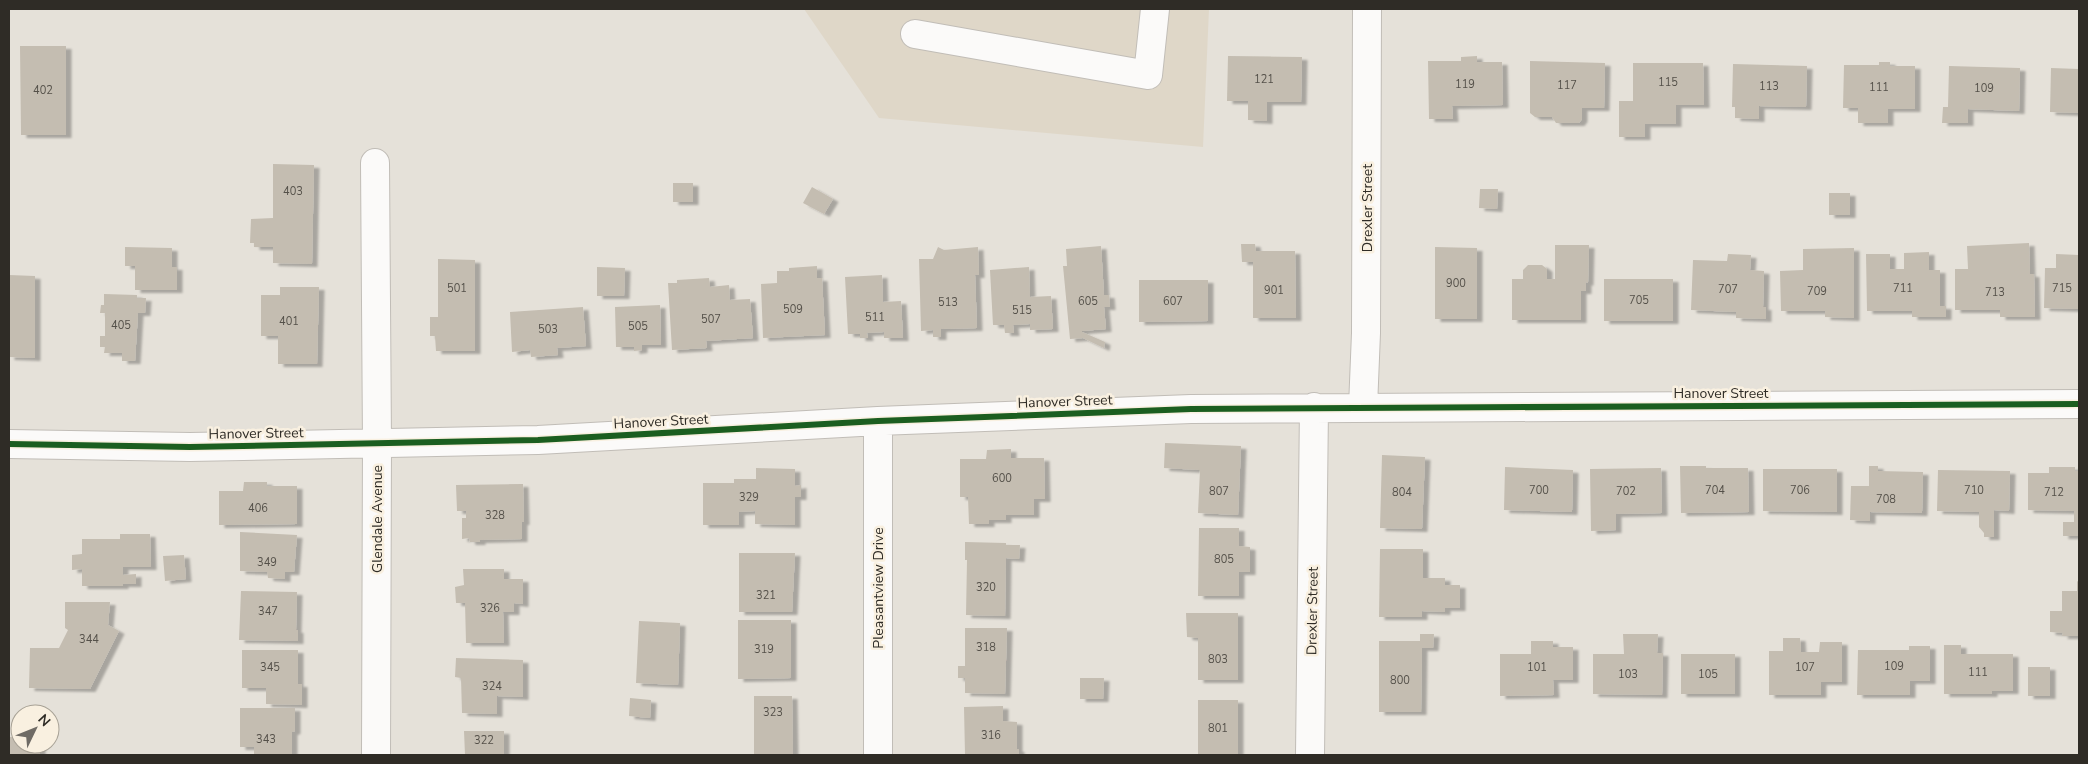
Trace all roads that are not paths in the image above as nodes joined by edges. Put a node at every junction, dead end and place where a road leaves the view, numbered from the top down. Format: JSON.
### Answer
{"nodes":[{"id":1,"x":1155,"y":9,"type":"edge"},
{"id":2,"x":1367,"y":9,"type":"edge"},
{"id":3,"x":915,"y":34,"type":"dead end"},
{"id":4,"x":375,"y":163,"type":"dead end"},
{"id":5,"x":2079,"y":404,"type":"edge"},
{"id":6,"x":1363,"y":407,"type":"junction"},
{"id":7,"x":1314,"y":408,"type":"junction"},
{"id":8,"x":878,"y":421,"type":"junction"},
{"id":9,"x":377,"y":443,"type":"junction"},
{"id":10,"x":9,"y":444,"type":"edge"},
{"id":11,"x":376,"y":755,"type":"edge"},
{"id":12,"x":878,"y":755,"type":"edge"},
{"id":13,"x":1310,"y":755,"type":"edge"}],
"edges":[{"from":1,"to":3,"type":"street"},
{"from":2,"to":6,"type":"street","name":"Drexler Street"},
{"from":4,"to":9,"type":"street","name":"Glendale Avenue"},
{"from":5,"to":6,"type":"street","name":"Hanover Street"},
{"from":6,"to":7,"type":"street","name":"Hanover Street"},
{"from":7,"to":8,"type":"street","name":"Hanover Street"},
{"from":7,"to":13,"type":"street","name":"Drexler Street"},
{"from":8,"to":9,"type":"street","name":"Hanover Street"},
{"from":8,"to":12,"type":"street","name":"Pleasantview Drive"},
{"from":9,"to":10,"type":"street","name":"Hanover Street"},
{"from":9,"to":11,"type":"street","name":"Glendale Avenue"}]}
